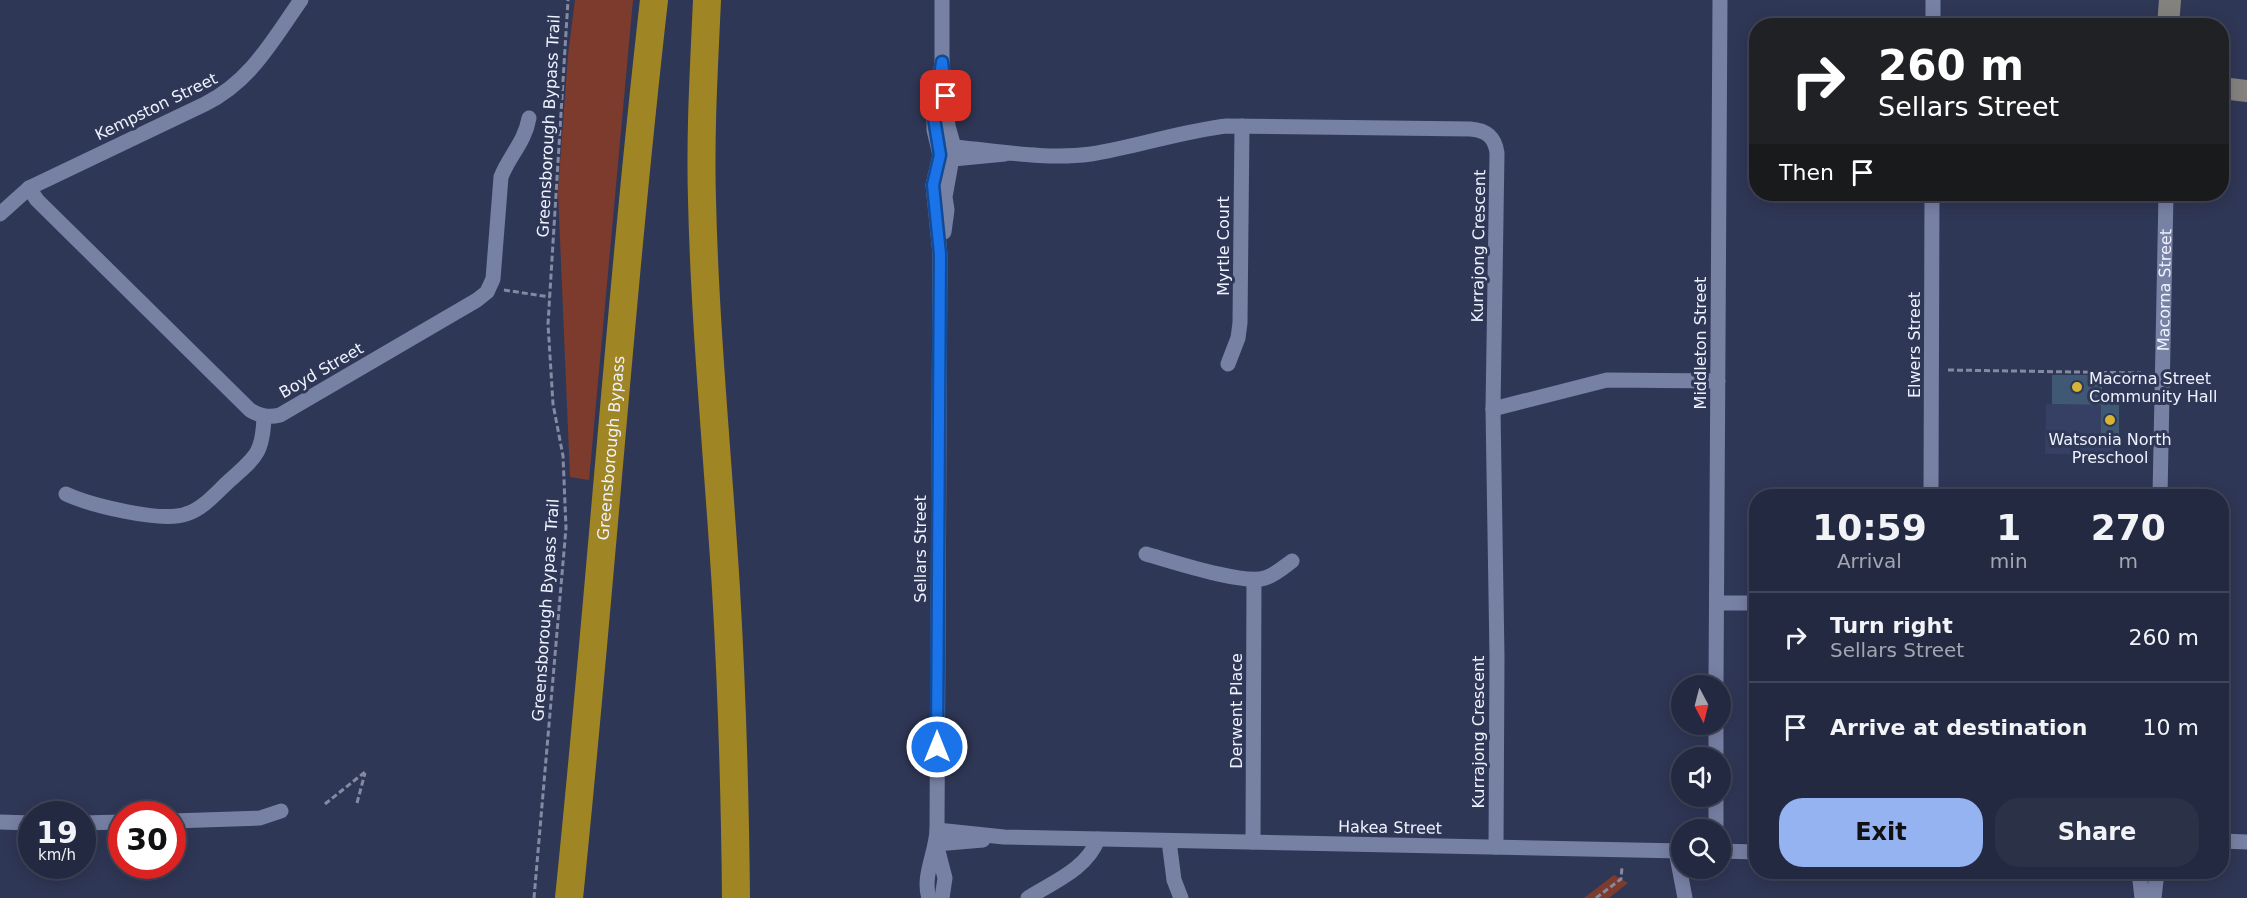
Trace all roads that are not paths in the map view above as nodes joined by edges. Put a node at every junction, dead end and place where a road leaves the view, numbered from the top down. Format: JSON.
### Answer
{"nodes":[{"id":1,"x":301,"y":0,"type":"edge"},
{"id":2,"x":654,"y":0,"type":"edge"},
{"id":3,"x":707,"y":0,"type":"edge"},
{"id":4,"x":942,"y":0,"type":"edge"},
{"id":5,"x":1720,"y":0,"type":"edge"},
{"id":6,"x":1933,"y":0,"type":"edge"},
{"id":7,"x":1933,"y":18,"type":"edge"},
{"id":8,"x":2229,"y":89,"type":"edge"},
{"id":9,"x":2247,"y":92,"type":"edge"},
{"id":10,"x":2247,"y":100,"type":"edge"},
{"id":11,"x":2229,"y":102,"type":"edge"},
{"id":12,"x":529,"y":118,"type":"dead end"},
{"id":13,"x":1242,"y":126,"type":"junction"},
{"id":14,"x":949,"y":154,"type":"junction"},
{"id":15,"x":29,"y":188,"type":"junction"},
{"id":16,"x":1932,"y":201,"type":"edge"},
{"id":17,"x":2166,"y":201,"type":"edge"},
{"id":18,"x":0,"y":214,"type":"edge"},
{"id":19,"x":1228,"y":364,"type":"dead end"},
{"id":20,"x":1718,"y":381,"type":"junction"},
{"id":21,"x":1493,"y":409,"type":"junction"},
{"id":22,"x":264,"y":416,"type":"junction"},
{"id":23,"x":1931,"y":489,"type":"edge"},
{"id":24,"x":2160,"y":489,"type":"edge"},
{"id":25,"x":66,"y":494,"type":"dead end"},
{"id":26,"x":1146,"y":555,"type":"dead end"},
{"id":27,"x":1292,"y":561,"type":"dead end"},
{"id":28,"x":1254,"y":580,"type":"junction"},
{"id":29,"x":1717,"y":603,"type":"junction"},
{"id":30,"x":1749,"y":603,"type":"edge"},
{"id":31,"x":1716,"y":675,"type":"edge"},
{"id":32,"x":281,"y":811,"type":"dead end"},
{"id":33,"x":186,"y":821,"type":"edge"},
{"id":34,"x":0,"y":822,"type":"edge"},
{"id":35,"x":18,"y":823,"type":"edge"},
{"id":36,"x":937,"y":837,"type":"junction"},
{"id":37,"x":1098,"y":839,"type":"junction"},
{"id":38,"x":1169,"y":841,"type":"junction"},
{"id":39,"x":1253,"y":842,"type":"junction"},
{"id":40,"x":2229,"y":842,"type":"edge"},
{"id":41,"x":2247,"y":842,"type":"edge"},
{"id":42,"x":1496,"y":847,"type":"junction"},
{"id":43,"x":1671,"y":851,"type":"edge"},
{"id":44,"x":1731,"y":851,"type":"edge"},
{"id":45,"x":1749,"y":852,"type":"edge"},
{"id":46,"x":1683,"y":879,"type":"edge"},
{"id":47,"x":2140,"y":879,"type":"edge"},
{"id":48,"x":2156,"y":879,"type":"edge"},
{"id":49,"x":569,"y":898,"type":"edge"},
{"id":50,"x":736,"y":898,"type":"edge"},
{"id":51,"x":929,"y":898,"type":"edge"},
{"id":52,"x":942,"y":898,"type":"edge"},
{"id":53,"x":1028,"y":898,"type":"edge"},
{"id":54,"x":1181,"y":898,"type":"edge"},
{"id":55,"x":1685,"y":898,"type":"edge"},
{"id":56,"x":2142,"y":898,"type":"edge"},
{"id":57,"x":2154,"y":898,"type":"edge"}],
"edges":[{"from":1,"to":15,"type":"street","name":"Kempston Street"},
{"from":2,"to":49,"type":"highway","name":"Greensborough Bypass"},
{"from":3,"to":50,"type":"highway"},
{"from":4,"to":14,"type":"street","name":"Sellars Street"},
{"from":5,"to":20,"type":"street","name":"Middleton Street"},
{"from":6,"to":7,"type":"street"},
{"from":8,"to":9,"type":"street"},
{"from":10,"to":11,"type":"street"},
{"from":12,"to":22,"type":"street","name":"Boyd Street"},
{"from":13,"to":14,"type":"street","name":"Kurrajong Crescent"},
{"from":13,"to":19,"type":"street","name":"Myrtle Court"},
{"from":13,"to":21,"type":"street","name":"Kurrajong Crescent"},
{"from":14,"to":36,"type":"street","name":"Sellars Street"},
{"from":15,"to":18,"type":"street","name":"Kempston Street"},
{"from":15,"to":22,"type":"street"},
{"from":16,"to":23,"type":"street","name":"Elwers Street"},
{"from":17,"to":24,"type":"street","name":"Macorna Street"},
{"from":20,"to":21,"type":"street"},
{"from":20,"to":29,"type":"street","name":"Middleton Street"},
{"from":21,"to":42,"type":"street","name":"Kurrajong Crescent"},
{"from":22,"to":25,"type":"street"},
{"from":26,"to":28,"type":"street"},
{"from":27,"to":28,"type":"street"},
{"from":28,"to":39,"type":"street","name":"Derwent Place"},
{"from":29,"to":30,"type":"street"},
{"from":29,"to":31,"type":"street","name":"Middleton Street"},
{"from":32,"to":33,"type":"street"},
{"from":34,"to":35,"type":"street"},
{"from":36,"to":37,"type":"street","name":"Hakea Street"},
{"from":36,"to":51,"type":"street","name":"Sellars Street"},
{"from":36,"to":52,"type":"street","name":"Sellars Street"},
{"from":37,"to":38,"type":"street","name":"Hakea Street"},
{"from":37,"to":53,"type":"street"},
{"from":38,"to":39,"type":"street","name":"Hakea Street"},
{"from":38,"to":54,"type":"street"},
{"from":39,"to":42,"type":"street","name":"Hakea Street"},
{"from":40,"to":41,"type":"street"},
{"from":42,"to":43,"type":"street","name":"Hakea Street"},
{"from":44,"to":45,"type":"street"},
{"from":46,"to":55,"type":"street"},
{"from":47,"to":56,"type":"street"},
{"from":48,"to":57,"type":"street"}]}
